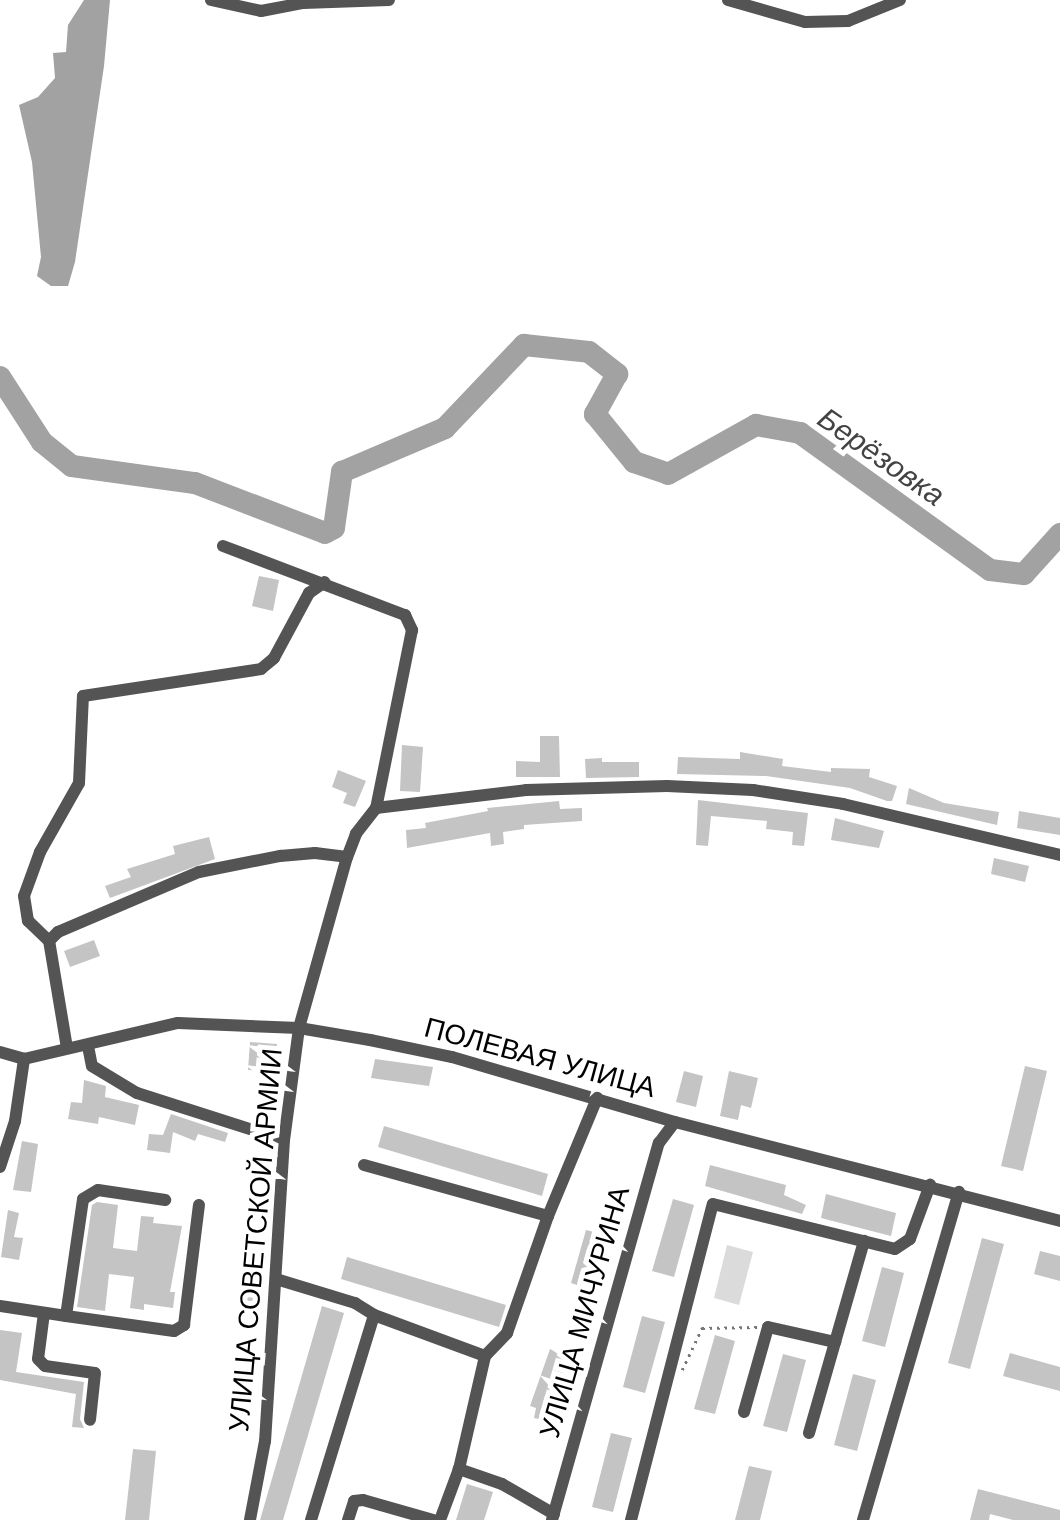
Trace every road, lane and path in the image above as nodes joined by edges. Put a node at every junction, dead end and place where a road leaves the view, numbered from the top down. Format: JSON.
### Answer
{"nodes":[{"id":1,"x":211,"y":0,"type":"edge"},
{"id":2,"x":389,"y":0,"type":"edge"},
{"id":3,"x":728,"y":0,"type":"edge"},
{"id":4,"x":900,"y":0,"type":"edge"},
{"id":5,"x":223,"y":546,"type":"dead end"},
{"id":6,"x":325,"y":582,"type":"junction"},
{"id":7,"x":376,"y":808,"type":"junction"},
{"id":8,"x":1060,"y":855,"type":"edge"},
{"id":9,"x":348,"y":857,"type":"junction"},
{"id":10,"x":49,"y":941,"type":"junction"},
{"id":11,"x":300,"y":1028,"type":"junction"},
{"id":12,"x":88,"y":1046,"type":"junction"},
{"id":13,"x":67,"y":1048,"type":"junction"},
{"id":14,"x":0,"y":1052,"type":"edge"},
{"id":15,"x":24,"y":1059,"type":"junction"},
{"id":16,"x":596,"y":1098,"type":"junction"},
{"id":17,"x":675,"y":1122,"type":"junction"},
{"id":18,"x":284,"y":1140,"type":"junction"},
{"id":19,"x":364,"y":1165,"type":"dead end"},
{"id":20,"x":0,"y":1167,"type":"edge"},
{"id":21,"x":930,"y":1185,"type":"junction"},
{"id":22,"x":959,"y":1192,"type":"junction"},
{"id":23,"x":165,"y":1200,"type":"dead end"},
{"id":24,"x":198,"y":1204,"type":"dead end"},
{"id":25,"x":548,"y":1216,"type":"junction"},
{"id":26,"x":1060,"y":1221,"type":"edge"},
{"id":27,"x":864,"y":1241,"type":"junction"},
{"id":28,"x":276,"y":1279,"type":"junction"},
{"id":29,"x":0,"y":1306,"type":"edge"},
{"id":30,"x":44,"y":1313,"type":"junction"},
{"id":31,"x":374,"y":1315,"type":"junction"},
{"id":32,"x":66,"y":1316,"type":"junction"},
{"id":33,"x":768,"y":1328,"type":"junction"},
{"id":34,"x":835,"y":1342,"type":"junction"},
{"id":35,"x":485,"y":1356,"type":"junction"},
{"id":36,"x":667,"y":1385,"type":"junction"},
{"id":37,"x":744,"y":1412,"type":"dead end"},
{"id":38,"x":90,"y":1420,"type":"dead end"},
{"id":39,"x":809,"y":1433,"type":"dead end"},
{"id":40,"x":459,"y":1470,"type":"junction"},
{"id":41,"x":553,"y":1517,"type":"edge"},
{"id":42,"x":250,"y":1520,"type":"edge"},
{"id":43,"x":311,"y":1520,"type":"edge"},
{"id":44,"x":348,"y":1520,"type":"edge"},
{"id":45,"x":437,"y":1520,"type":"edge"},
{"id":46,"x":631,"y":1520,"type":"edge"},
{"id":47,"x":862,"y":1520,"type":"edge"}],
"edges":[{"from":1,"to":2,"type":"street"},
{"from":3,"to":4,"type":"street"},
{"from":5,"to":6,"type":"street"},
{"from":6,"to":7,"type":"street","name":"УЛИЦА СОВЕТСКОЙ АРМИИ"},
{"from":6,"to":10,"type":"street"},
{"from":7,"to":8,"type":"street"},
{"from":7,"to":9,"type":"street","name":"УЛИЦА СОВЕТСКОЙ АРМИИ"},
{"from":9,"to":10,"type":"street"},
{"from":9,"to":11,"type":"street","name":"УЛИЦА СОВЕТСКОЙ АРМИИ"},
{"from":10,"to":13,"type":"street"},
{"from":11,"to":12,"type":"street","name":"ПОЛЕВАЯ УЛИЦА"},
{"from":11,"to":16,"type":"street","name":"ПОЛЕВАЯ УЛИЦА"},
{"from":11,"to":18,"type":"street","name":"УЛИЦА СОВЕТСКОЙ АРМИИ"},
{"from":12,"to":13,"type":"street","name":"ПОЛЕВАЯ УЛИЦА"},
{"from":12,"to":18,"type":"street"},
{"from":13,"to":15,"type":"street","name":"ПОЛЕВАЯ УЛИЦА"},
{"from":14,"to":15,"type":"street"},
{"from":15,"to":20,"type":"street"},
{"from":16,"to":17,"type":"street","name":"ПОЛЕВАЯ УЛИЦА"},
{"from":16,"to":25,"type":"street"},
{"from":17,"to":21,"type":"street","name":"ПОЛЕВАЯ УЛИЦА"},
{"from":17,"to":41,"type":"street","name":"УЛИЦА МИЧУРИНА"},
{"from":18,"to":28,"type":"street","name":"УЛИЦА СОВЕТСКОЙ АРМИИ"},
{"from":19,"to":25,"type":"street"},
{"from":21,"to":22,"type":"street","name":"ПОЛЕВАЯ УЛИЦА"},
{"from":21,"to":27,"type":"street"},
{"from":22,"to":26,"type":"street","name":"ПОЛЕВАЯ УЛИЦА"},
{"from":22,"to":47,"type":"street"},
{"from":23,"to":32,"type":"street"},
{"from":24,"to":32,"type":"street"},
{"from":25,"to":35,"type":"street"},
{"from":27,"to":34,"type":"street"},
{"from":27,"to":36,"type":"street"},
{"from":28,"to":31,"type":"street"},
{"from":28,"to":42,"type":"street","name":"УЛИЦА СОВЕТСКОЙ АРМИИ"},
{"from":29,"to":30,"type":"street"},
{"from":30,"to":32,"type":"street"},
{"from":30,"to":38,"type":"street"},
{"from":31,"to":35,"type":"street"},
{"from":31,"to":43,"type":"street"},
{"from":33,"to":34,"type":"street"},
{"from":33,"to":36,"type":"path"},
{"from":33,"to":37,"type":"street"},
{"from":34,"to":39,"type":"street"},
{"from":35,"to":40,"type":"street"},
{"from":36,"to":46,"type":"street"},
{"from":40,"to":41,"type":"street"},
{"from":40,"to":45,"type":"street"},
{"from":44,"to":45,"type":"street"}]}
